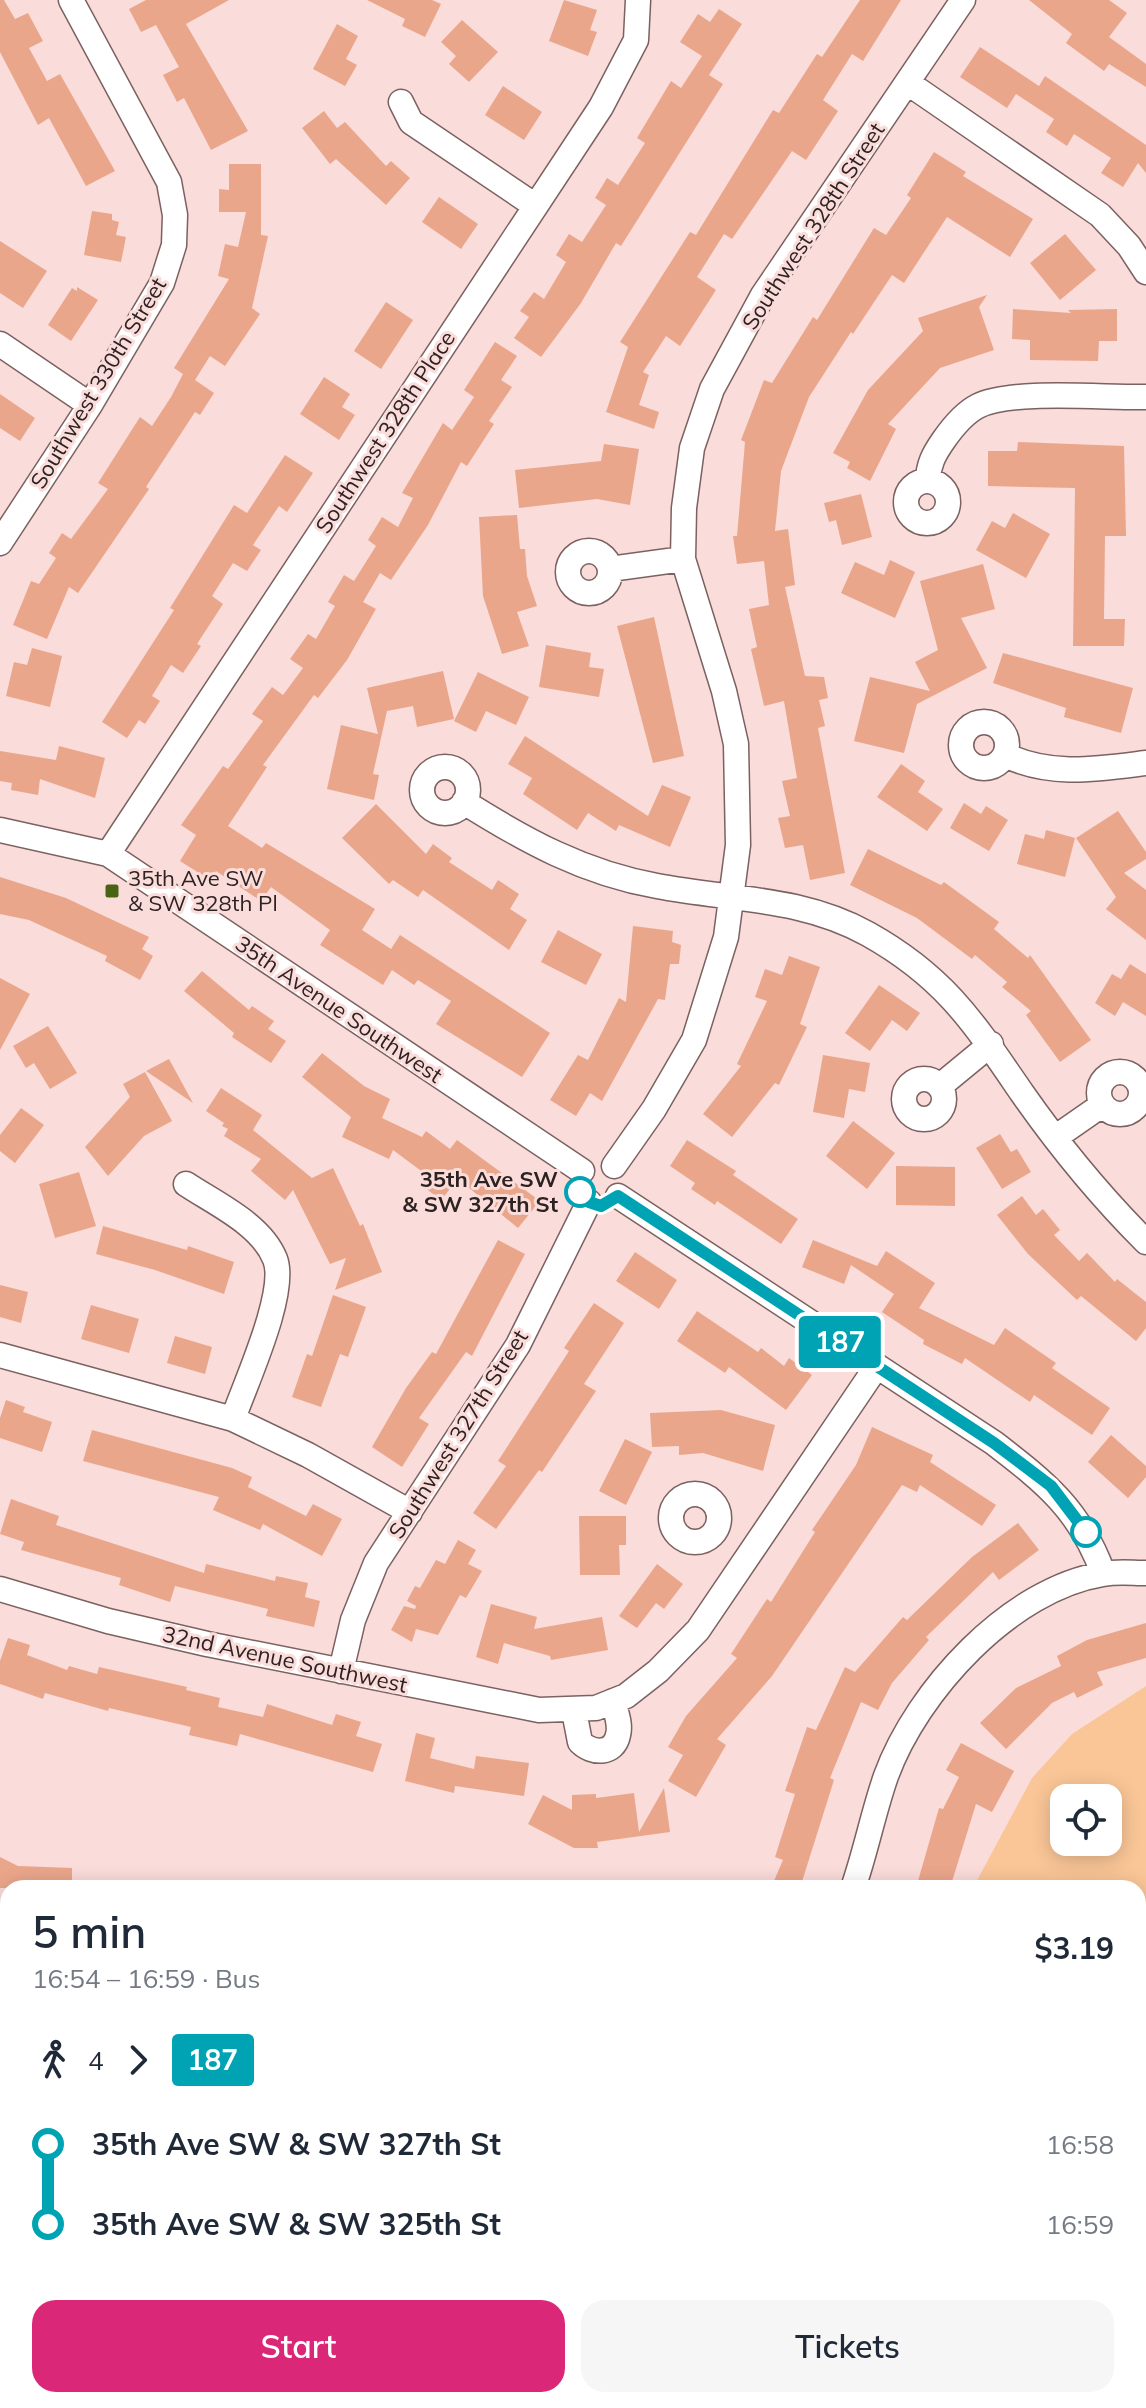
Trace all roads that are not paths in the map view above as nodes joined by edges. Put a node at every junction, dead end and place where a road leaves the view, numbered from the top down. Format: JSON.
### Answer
{"nodes":[{"id":1,"x":71,"y":0,"type":"edge"},
{"id":2,"x":638,"y":0,"type":"edge"},
{"id":3,"x":963,"y":0,"type":"edge"},
{"id":4,"x":908,"y":83,"type":"junction"},
{"id":5,"x":401,"y":102,"type":"dead end"},
{"id":6,"x":534,"y":205,"type":"junction"},
{"id":7,"x":1146,"y":272,"type":"edge"},
{"id":8,"x":0,"y":344,"type":"edge"},
{"id":9,"x":1146,"y":397,"type":"edge"},
{"id":10,"x":90,"y":405,"type":"junction"},
{"id":11,"x":928,"y":481,"type":"dead end"},
{"id":12,"x":0,"y":543,"type":"edge"},
{"id":13,"x":683,"y":559,"type":"junction"},
{"id":14,"x":610,"y":569,"type":"dead end"},
{"id":15,"x":1005,"y":755,"type":"dead end"},
{"id":16,"x":1146,"y":763,"type":"edge"},
{"id":17,"x":464,"y":802,"type":"dead end"},
{"id":18,"x":0,"y":830,"type":"edge"},
{"id":19,"x":108,"y":854,"type":"junction"},
{"id":20,"x":731,"y":895,"type":"junction"},
{"id":21,"x":991,"y":1044,"type":"junction"},
{"id":22,"x":940,"y":1086,"type":"dead end"},
{"id":23,"x":1102,"y":1105,"type":"dead end"},
{"id":24,"x":1056,"y":1137,"type":"junction"},
{"id":25,"x":614,"y":1166,"type":"junction"},
{"id":26,"x":582,"y":1171,"type":"junction"},
{"id":27,"x":186,"y":1184,"type":"dead end"},
{"id":28,"x":618,"y":1196,"type":"junction"},
{"id":29,"x":589,"y":1202,"type":"junction"},
{"id":30,"x":1146,"y":1242,"type":"edge"},
{"id":31,"x":0,"y":1355,"type":"edge"},
{"id":32,"x":877,"y":1366,"type":"junction"},
{"id":33,"x":233,"y":1419,"type":"junction"},
{"id":34,"x":410,"y":1512,"type":"junction"},
{"id":35,"x":716,"y":1532,"type":"dead end"},
{"id":36,"x":749,"y":1553,"type":"junction"},
{"id":37,"x":1103,"y":1573,"type":"junction"},
{"id":38,"x":1146,"y":1573,"type":"edge"},
{"id":39,"x":0,"y":1589,"type":"edge"},
{"id":40,"x":341,"y":1671,"type":"junction"},
{"id":41,"x":595,"y":1707,"type":"junction"},
{"id":42,"x":855,"y":1880,"type":"edge"}],
"edges":[{"from":1,"to":10,"type":"street","name":"Southwest 330th Street"},
{"from":2,"to":6,"type":"street","name":"Southwest 328th Place"},
{"from":3,"to":4,"type":"street","name":"Southwest 328th Street"},
{"from":4,"to":7,"type":"street"},
{"from":4,"to":13,"type":"street","name":"Southwest 328th Street"},
{"from":5,"to":6,"type":"street"},
{"from":6,"to":19,"type":"street","name":"Southwest 328th Place"},
{"from":8,"to":10,"type":"street"},
{"from":9,"to":11,"type":"street"},
{"from":10,"to":12,"type":"street","name":"Southwest 330th Street"},
{"from":13,"to":14,"type":"street"},
{"from":13,"to":20,"type":"street","name":"Southwest 328th Street"},
{"from":15,"to":16,"type":"street"},
{"from":17,"to":20,"type":"street"},
{"from":18,"to":19,"type":"street","name":"35th Avenue Southwest"},
{"from":19,"to":26,"type":"street","name":"35th Avenue Southwest"},
{"from":20,"to":21,"type":"street"},
{"from":20,"to":25,"type":"street"},
{"from":21,"to":22,"type":"street"},
{"from":21,"to":24,"type":"street"},
{"from":23,"to":24,"type":"street"},
{"from":24,"to":30,"type":"street"},
{"from":25,"to":26,"type":"street"},
{"from":25,"to":28,"type":"street"},
{"from":26,"to":29,"type":"street"},
{"from":27,"to":33,"type":"street"},
{"from":28,"to":29,"type":"street"},
{"from":28,"to":32,"type":"street"},
{"from":29,"to":34,"type":"street","name":"Southwest 327th Street"},
{"from":31,"to":33,"type":"street"},
{"from":32,"to":36,"type":"street"},
{"from":32,"to":37,"type":"street"},
{"from":33,"to":34,"type":"street"},
{"from":34,"to":40,"type":"street","name":"Southwest 327th Street"},
{"from":35,"to":36,"type":"street"},
{"from":36,"to":41,"type":"street"},
{"from":37,"to":38,"type":"street"},
{"from":37,"to":42,"type":"street"},
{"from":39,"to":40,"type":"street","name":"32nd Avenue Southwest"},
{"from":40,"to":41,"type":"street","name":"32nd Avenue Southwest"},
{"from":41,"to":41,"type":"street"}]}
